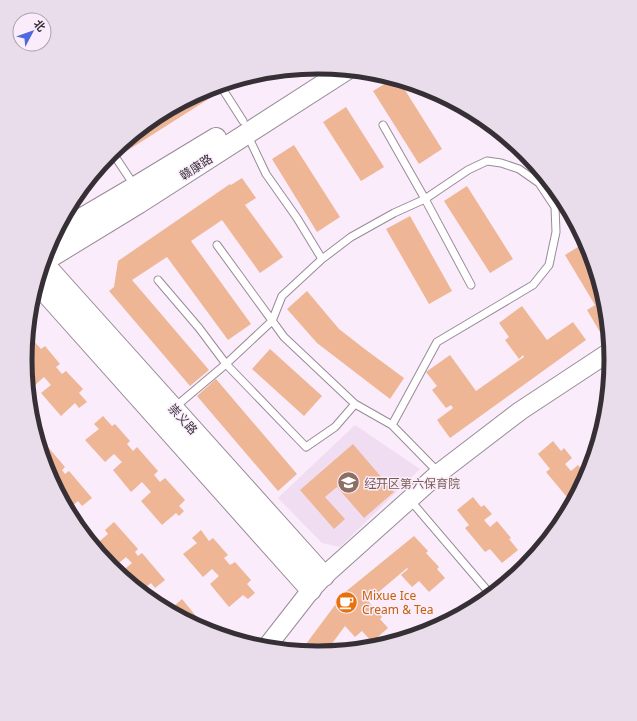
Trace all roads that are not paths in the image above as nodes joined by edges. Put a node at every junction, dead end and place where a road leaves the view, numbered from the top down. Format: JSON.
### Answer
{"nodes":[{"id":1,"x":317,"y":74,"type":"edge"},
{"id":2,"x":337,"y":75,"type":"edge"},
{"id":3,"x":223,"y":90,"type":"edge"},
{"id":4,"x":383,"y":125,"type":"dead end"},
{"id":5,"x":245,"y":128,"type":"junction"},
{"id":6,"x":116,"y":158,"type":"edge"},
{"id":7,"x":135,"y":187,"type":"junction"},
{"id":8,"x":550,"y":191,"type":"edge"},
{"id":9,"x":547,"y":194,"type":"junction"},
{"id":10,"x":425,"y":199,"type":"junction"},
{"id":11,"x":65,"y":228,"type":"edge"},
{"id":12,"x":217,"y":245,"type":"dead end"},
{"id":13,"x":52,"y":257,"type":"edge"},
{"id":14,"x":322,"y":259,"type":"junction"},
{"id":15,"x":47,"y":267,"type":"edge"},
{"id":16,"x":158,"y":280,"type":"dead end"},
{"id":17,"x":471,"y":286,"type":"dead end"},
{"id":18,"x":42,"y":288,"type":"edge"},
{"id":19,"x":272,"y":321,"type":"junction"},
{"id":20,"x":605,"y":355,"type":"edge"},
{"id":21,"x":226,"y":364,"type":"junction"},
{"id":22,"x":355,"y":404,"type":"junction"},
{"id":23,"x":174,"y":409,"type":"junction"},
{"id":24,"x":392,"y":426,"type":"junction"},
{"id":25,"x":439,"y":473,"type":"junction"},
{"id":26,"x":410,"y":499,"type":"junction"},
{"id":27,"x":317,"y":583,"type":"junction"},
{"id":28,"x":488,"y":592,"type":"edge"},
{"id":29,"x":270,"y":643,"type":"edge"}],
"edges":[{"from":1,"to":5,"type":"main road","name":"赣康路"},
{"from":2,"to":5,"type":"main road","name":"赣康路"},
{"from":3,"to":5,"type":"lane"},
{"from":4,"to":10,"type":"lane"},
{"from":5,"to":7,"type":"main road","name":"赣康路"},
{"from":5,"to":13,"type":"main road","name":"赣康路"},
{"from":5,"to":14,"type":"lane"},
{"from":6,"to":7,"type":"lane"},
{"from":7,"to":11,"type":"main road","name":"赣康路"},
{"from":8,"to":9,"type":"lane"},
{"from":9,"to":10,"type":"lane"},
{"from":9,"to":24,"type":"lane"},
{"from":10,"to":14,"type":"lane"},
{"from":10,"to":17,"type":"lane"},
{"from":12,"to":19,"type":"lane"},
{"from":14,"to":19,"type":"lane"},
{"from":15,"to":23,"type":"main road","name":"崇义路"},
{"from":16,"to":21,"type":"lane"},
{"from":18,"to":27,"type":"main road","name":"崇义路"},
{"from":19,"to":21,"type":"lane"},
{"from":19,"to":22,"type":"lane"},
{"from":20,"to":25,"type":"street"},
{"from":21,"to":22,"type":"lane"},
{"from":21,"to":23,"type":"lane"},
{"from":22,"to":24,"type":"lane"},
{"from":23,"to":27,"type":"main road","name":"崇义路"},
{"from":24,"to":25,"type":"lane"},
{"from":25,"to":26,"type":"street"},
{"from":26,"to":27,"type":"street"},
{"from":26,"to":28,"type":"lane"},
{"from":27,"to":29,"type":"street"}]}
